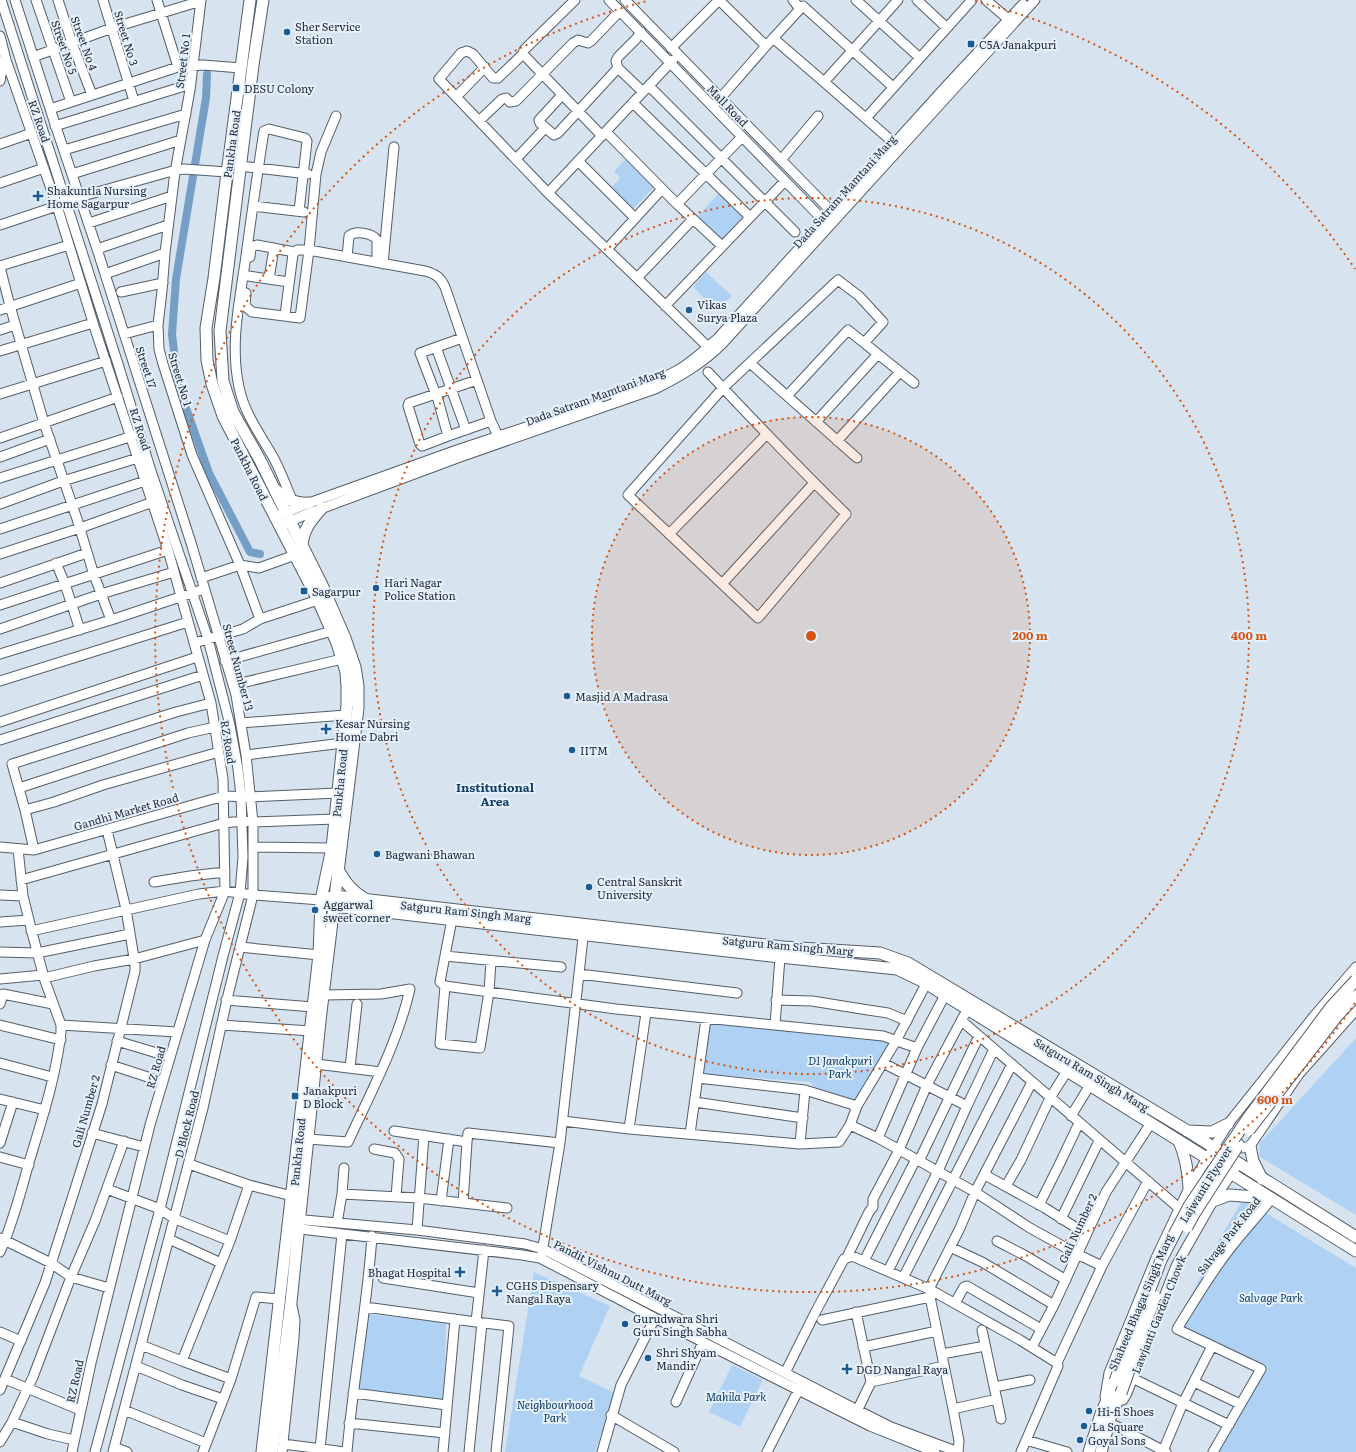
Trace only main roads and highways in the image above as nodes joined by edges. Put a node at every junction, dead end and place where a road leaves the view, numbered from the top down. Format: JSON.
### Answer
{"nodes":[{"id":1,"x":250,"y":0,"type":"edge"},
{"id":2,"x":262,"y":0,"type":"edge"},
{"id":3,"x":274,"y":489,"type":"junction"},
{"id":4,"x":309,"y":503,"type":"road end"},
{"id":5,"x":322,"y":508,"type":"road end"},
{"id":6,"x":299,"y":550,"type":"junction"},
{"id":7,"x":338,"y":869,"type":"junction"},
{"id":8,"x":321,"y":900,"type":"junction"},
{"id":9,"x":366,"y":900,"type":"junction"},
{"id":10,"x":334,"y":901,"type":"junction"},
{"id":11,"x":354,"y":908,"type":"junction"},
{"id":12,"x":332,"y":921,"type":"junction"},
{"id":13,"x":584,"y":929,"type":"junction"},
{"id":14,"x":1356,"y":980,"type":"edge"},
{"id":15,"x":1356,"y":996,"type":"edge"},
{"id":16,"x":1228,"y":1124,"type":"road end"},
{"id":17,"x":1186,"y":1130,"type":"junction"},
{"id":18,"x":1179,"y":1141,"type":"junction"},
{"id":19,"x":1238,"y":1164,"type":"junction"},
{"id":20,"x":1263,"y":1179,"type":"junction"},
{"id":21,"x":1189,"y":1188,"type":"road end"},
{"id":22,"x":1272,"y":1198,"type":"junction"},
{"id":23,"x":1212,"y":1201,"type":"road end"},
{"id":24,"x":294,"y":1223,"type":"junction"},
{"id":25,"x":1356,"y":1237,"type":"edge"},
{"id":26,"x":1356,"y":1251,"type":"edge"},
{"id":27,"x":1107,"y":1418,"type":"junction"},
{"id":28,"x":262,"y":1452,"type":"edge"},
{"id":29,"x":272,"y":1452,"type":"edge"},
{"id":30,"x":1089,"y":1452,"type":"edge"},
{"id":31,"x":1100,"y":1452,"type":"edge"}],
"edges":[{"from":1,"to":6,"type":"main road","name":"Pankha Road"},
{"from":2,"to":3,"type":"main road","name":"Pankha Road"},
{"from":3,"to":4,"type":"main road"},
{"from":3,"to":6,"type":"main road","name":"Pankha Road"},
{"from":5,"to":6,"type":"main road"},
{"from":6,"to":7,"type":"main road","name":"Pankha Road"},
{"from":6,"to":8,"type":"main road","name":"Pankha Road"},
{"from":7,"to":9,"type":"main road"},
{"from":7,"to":10,"type":"main road","name":"Pankha Road"},
{"from":8,"to":10,"type":"main road","name":"Satguru Ram Singh Marg"},
{"from":8,"to":24,"type":"main road","name":"Pankha Road"},
{"from":9,"to":10,"type":"main road","name":"Satguru Ram Singh Marg"},
{"from":9,"to":13,"type":"main road","name":"Satguru Ram Singh Marg"},
{"from":10,"to":11,"type":"main road","name":"Satguru Ram Singh Marg"},
{"from":10,"to":12,"type":"main road","name":"Pankha Road"},
{"from":11,"to":12,"type":"main road"},
{"from":11,"to":13,"type":"main road","name":"Satguru Ram Singh Marg"},
{"from":12,"to":24,"type":"main road","name":"Pankha Road"},
{"from":13,"to":17,"type":"main road","name":"Satguru Ram Singh Marg"},
{"from":13,"to":18,"type":"main road","name":"Satguru Ram Singh Marg"},
{"from":14,"to":27,"type":"main road","name":"Lajwanti Flyover","bridge":true},
{"from":15,"to":27,"type":"main road","name":"Lajwanti Flyover","bridge":true},
{"from":16,"to":17,"type":"main road"},
{"from":17,"to":19,"type":"main road","name":"Satguru Ram Singh Marg"},
{"from":18,"to":21,"type":"main road"},
{"from":18,"to":22,"type":"main road","name":"Satguru Ram Singh Marg"},
{"from":19,"to":20,"type":"main road"},
{"from":19,"to":20,"type":"main road"},
{"from":20,"to":25,"type":"main road"},
{"from":22,"to":23,"type":"main road"},
{"from":22,"to":26,"type":"main road"},
{"from":24,"to":28,"type":"main road","name":"Pankha Road"},
{"from":24,"to":29,"type":"main road","name":"Pankha Road"},
{"from":27,"to":30,"type":"main road","name":"Shaheed Bhagat Singh Marg"},
{"from":27,"to":31,"type":"main road","name":"Shaheed Bhagat Singh Marg"}]}
